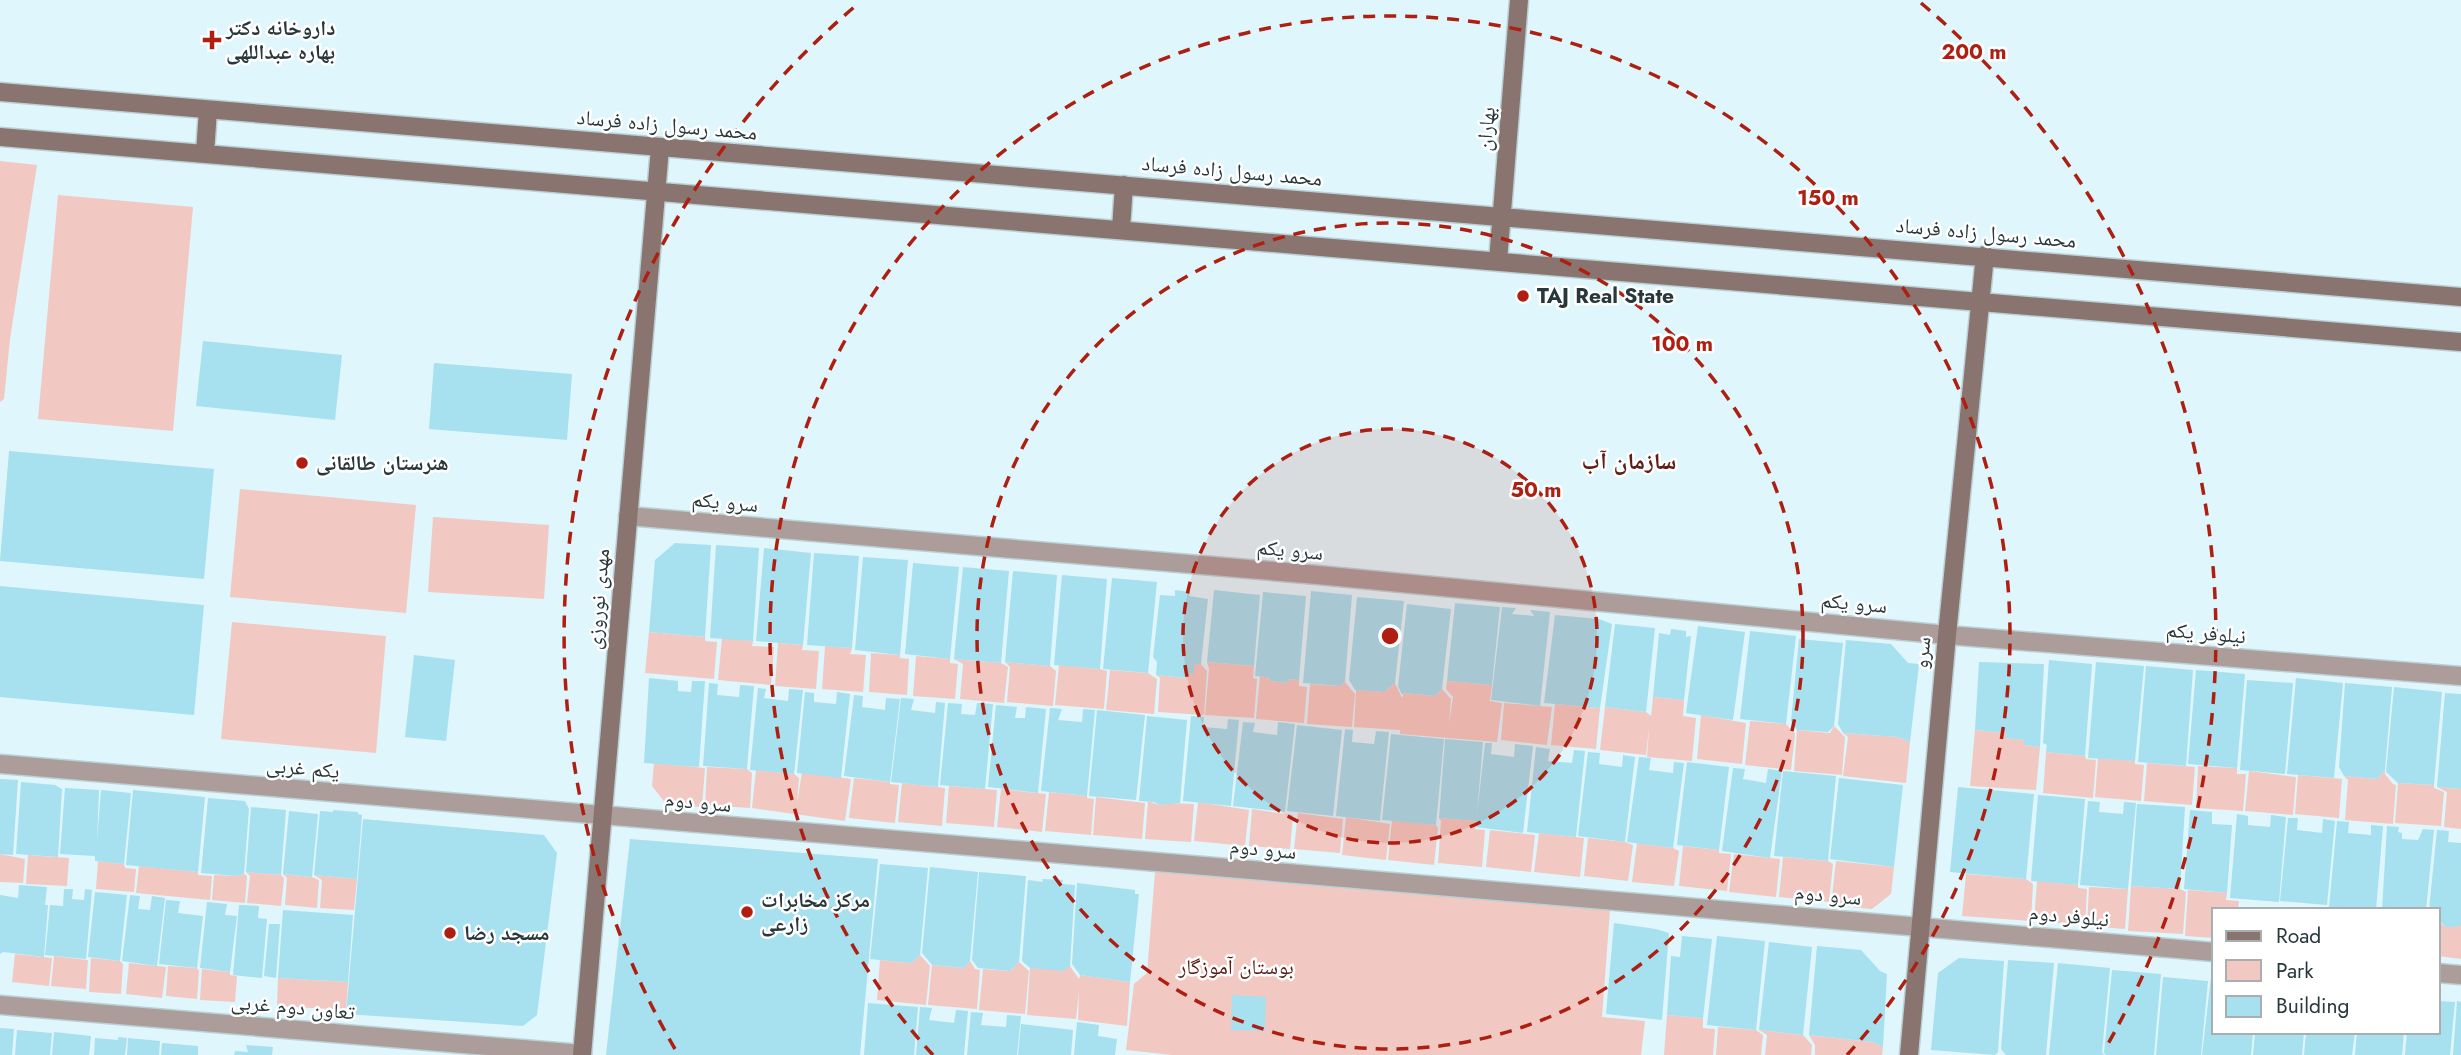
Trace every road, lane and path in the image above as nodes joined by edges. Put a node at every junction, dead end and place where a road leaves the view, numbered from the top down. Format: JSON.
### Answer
{"nodes":[{"id":1,"x":1519,"y":0,"type":"edge"},
{"id":2,"x":0,"y":92,"type":"edge"},
{"id":3,"x":208,"y":110,"type":"junction"},
{"id":4,"x":0,"y":137,"type":"edge"},
{"id":5,"x":660,"y":148,"type":"junction"},
{"id":6,"x":205,"y":153,"type":"junction"},
{"id":7,"x":1124,"y":185,"type":"junction"},
{"id":8,"x":657,"y":190,"type":"junction"},
{"id":9,"x":1501,"y":216,"type":"junction"},
{"id":10,"x":1121,"y":229,"type":"junction"},
{"id":11,"x":1986,"y":256,"type":"junction"},
{"id":12,"x":1498,"y":261,"type":"junction"},
{"id":13,"x":2461,"y":296,"type":"edge"},
{"id":14,"x":1981,"y":300,"type":"junction"},
{"id":15,"x":2461,"y":342,"type":"edge"},
{"id":16,"x":628,"y":516,"type":"junction"},
{"id":17,"x":1947,"y":635,"type":"junction"},
{"id":18,"x":2461,"y":676,"type":"edge"},
{"id":19,"x":0,"y":764,"type":"edge"},
{"id":20,"x":602,"y":817,"type":"junction"},
{"id":21,"x":1920,"y":926,"type":"junction"},
{"id":22,"x":2212,"y":952,"type":"edge"},
{"id":23,"x":2440,"y":973,"type":"edge"},
{"id":24,"x":2461,"y":975,"type":"edge"},
{"id":25,"x":0,"y":1005,"type":"edge"},
{"id":26,"x":582,"y":1054,"type":"edge"},
{"id":27,"x":1909,"y":1055,"type":"edge"}],
"edges":[{"from":1,"to":9,"type":"street","name":"بهاران"},
{"from":2,"to":3,"type":"street","name":"محمد رسول زاده فرساد"},
{"from":3,"to":5,"type":"street","name":"محمد رسول زاده فرساد"},
{"from":3,"to":6,"type":"street"},
{"from":4,"to":6,"type":"street"},
{"from":5,"to":7,"type":"street","name":"محمد رسول زاده فرساد"},
{"from":5,"to":8,"type":"street","name":"مهدی نوروزی"},
{"from":6,"to":8,"type":"street"},
{"from":7,"to":9,"type":"street","name":"محمد رسول زاده فرساد"},
{"from":7,"to":10,"type":"street"},
{"from":8,"to":10,"type":"street"},
{"from":8,"to":16,"type":"street","name":"مهدی نوروزی"},
{"from":9,"to":11,"type":"street","name":"محمد رسول زاده فرساد"},
{"from":9,"to":12,"type":"street","name":"بهاران"},
{"from":10,"to":12,"type":"street"},
{"from":11,"to":13,"type":"street","name":"محمد رسول زاده فرساد"},
{"from":11,"to":14,"type":"street","name":"سرو"},
{"from":12,"to":14,"type":"street"},
{"from":14,"to":15,"type":"street"},
{"from":14,"to":17,"type":"street","name":"سرو"},
{"from":16,"to":17,"type":"street","name":"سرو یکم"},
{"from":16,"to":20,"type":"street","name":"مهدی نوروزی"},
{"from":17,"to":18,"type":"street","name":"نیلوفر یکم"},
{"from":17,"to":21,"type":"street","name":"سرو"},
{"from":19,"to":20,"type":"street","name":"یکم غربی"},
{"from":20,"to":21,"type":"street","name":"سرو دوم"},
{"from":20,"to":26,"type":"street","name":"مهدی نوروزی"},
{"from":21,"to":22,"type":"street","name":"نیلوفر دوم"},
{"from":21,"to":27,"type":"street","name":"سرو"},
{"from":23,"to":24,"type":"street"},
{"from":25,"to":26,"type":"street","name":"تعاون دوم غربی"}]}
